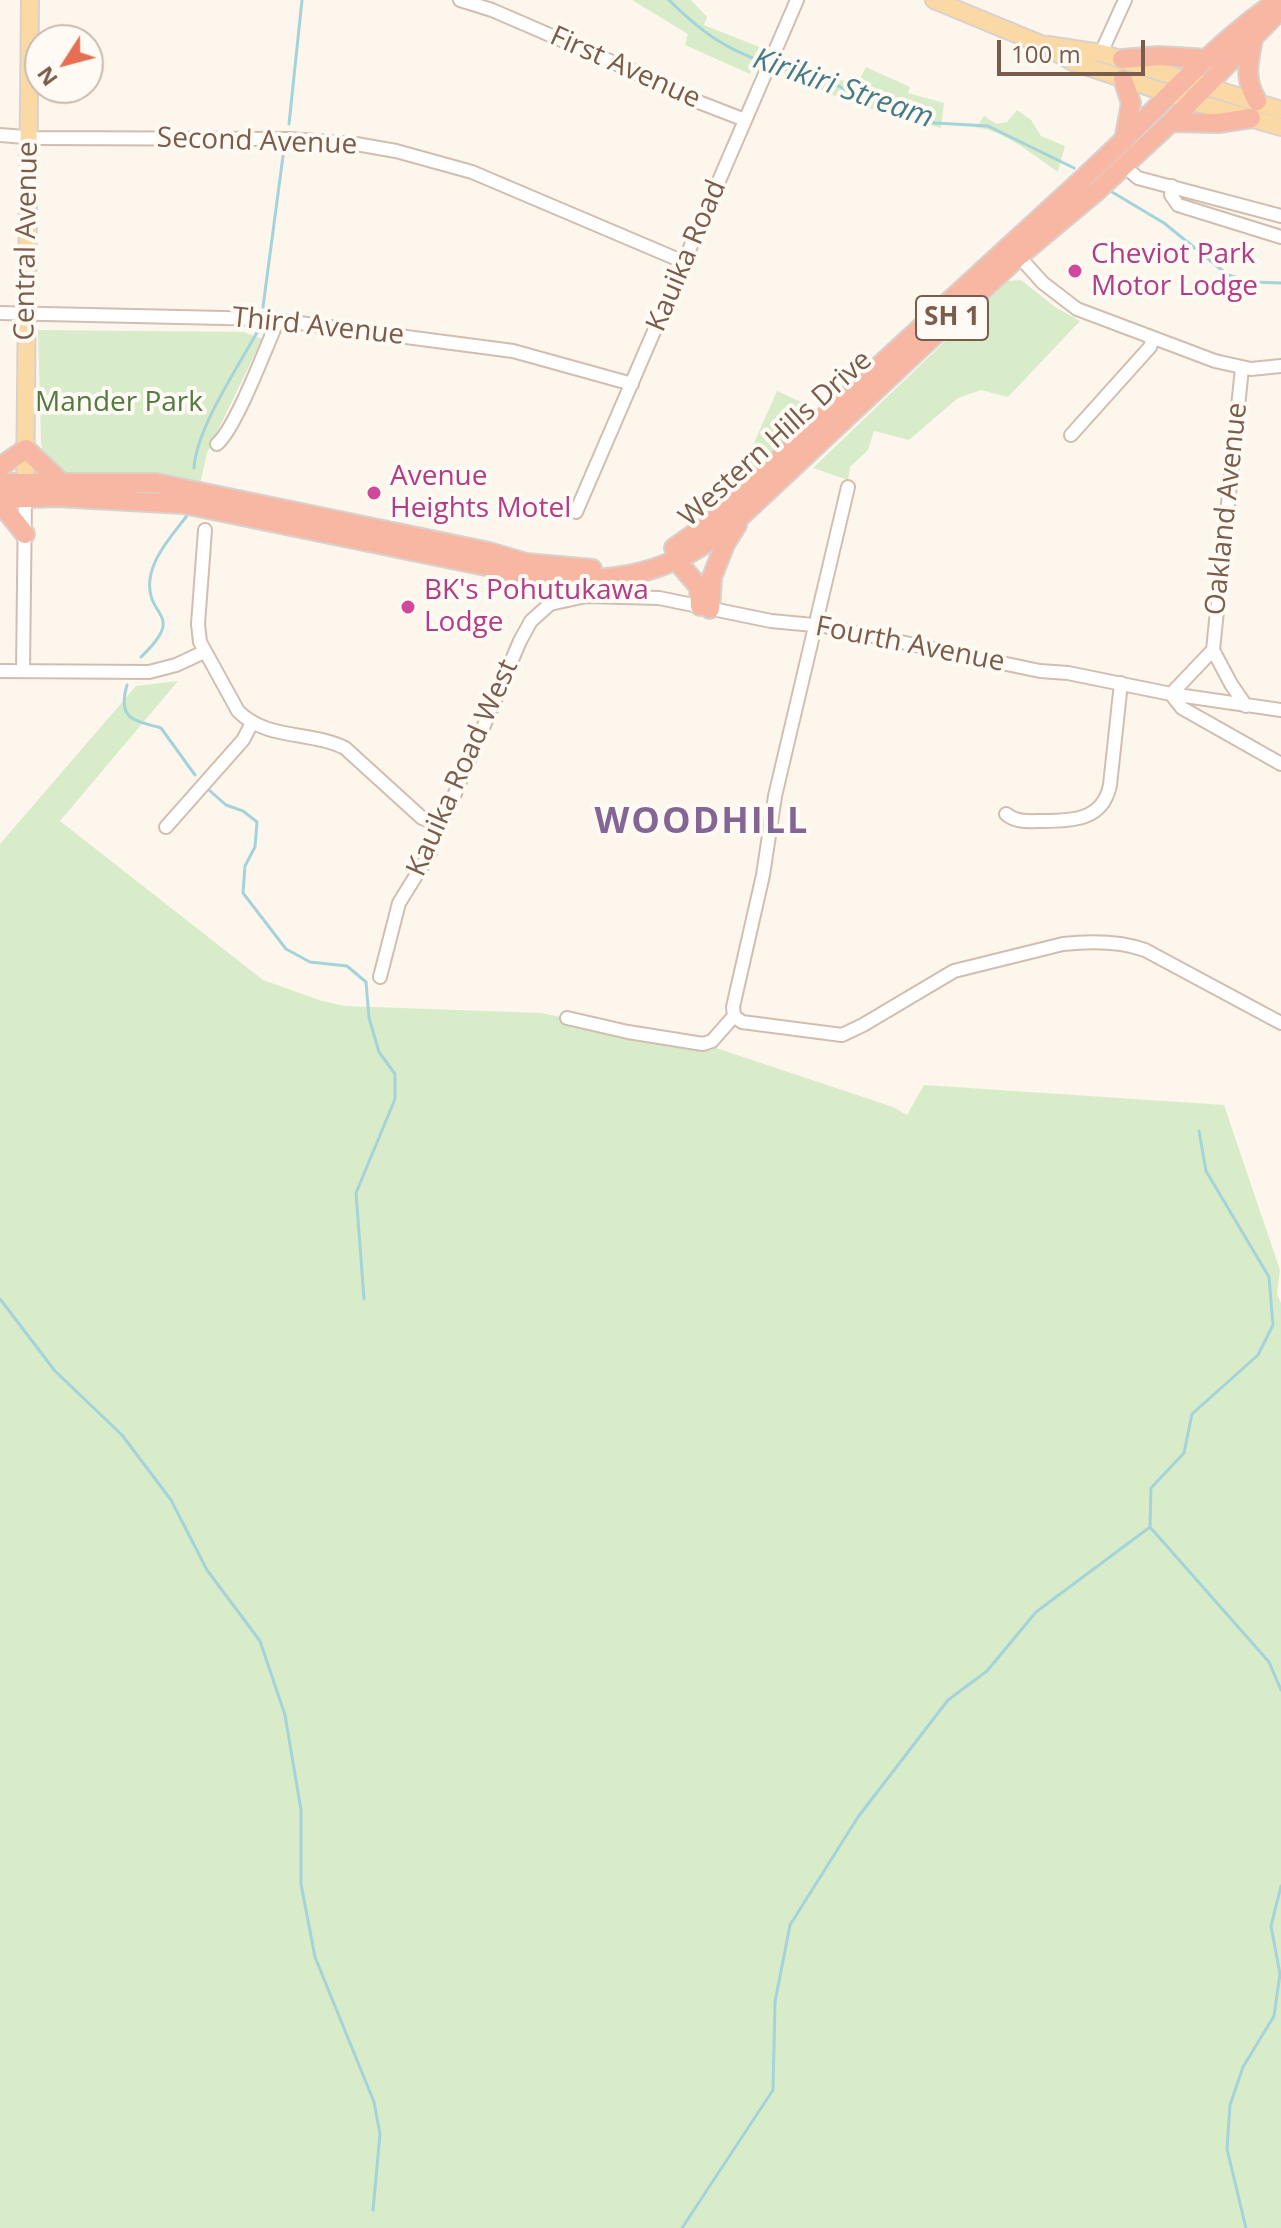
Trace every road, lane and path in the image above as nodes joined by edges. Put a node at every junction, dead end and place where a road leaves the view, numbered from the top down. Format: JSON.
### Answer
{"nodes":[{"id":1,"x":30,"y":0,"type":"edge"},
{"id":2,"x":460,"y":0,"type":"edge"},
{"id":3,"x":797,"y":0,"type":"edge"},
{"id":4,"x":934,"y":0,"type":"edge"},
{"id":5,"x":1125,"y":0,"type":"edge"},
{"id":6,"x":1279,"y":0,"type":"edge"},
{"id":7,"x":965,"y":6,"type":"edge"},
{"id":8,"x":1281,"y":9,"type":"edge"},
{"id":9,"x":1253,"y":39,"type":"junction"},
{"id":10,"x":1043,"y":45,"type":"junction"},
{"id":11,"x":1101,"y":53,"type":"junction"},
{"id":12,"x":1122,"y":59,"type":"junction"},
{"id":13,"x":1208,"y":59,"type":"junction"},
{"id":14,"x":1123,"y":79,"type":"junction"},
{"id":15,"x":1186,"y":81,"type":"junction"},
{"id":16,"x":1206,"y":87,"type":"junction"},
{"id":17,"x":1172,"y":95,"type":"junction"},
{"id":18,"x":1191,"y":101,"type":"junction"},
{"id":19,"x":1254,"y":109,"type":"junction"},
{"id":20,"x":1281,"y":110,"type":"edge"},
{"id":21,"x":745,"y":120,"type":"junction"},
{"id":22,"x":1171,"y":122,"type":"junction"},
{"id":23,"x":1281,"y":127,"type":"edge"},
{"id":24,"x":0,"y":135,"type":"edge"},
{"id":25,"x":28,"y":136,"type":"junction"},
{"id":26,"x":1124,"y":141,"type":"junction"},
{"id":27,"x":1124,"y":166,"type":"junction"},
{"id":28,"x":1172,"y":186,"type":"junction"},
{"id":29,"x":1281,"y":216,"type":"edge"},
{"id":30,"x":1281,"y":237,"type":"edge"},
{"id":31,"x":1014,"y":250,"type":"junction"},
{"id":32,"x":684,"y":262,"type":"junction"},
{"id":33,"x":0,"y":313,"type":"edge"},
{"id":34,"x":26,"y":313,"type":"junction"},
{"id":35,"x":278,"y":320,"type":"junction"},
{"id":36,"x":1153,"y":338,"type":"junction"},
{"id":37,"x":905,"y":353,"type":"junction"},
{"id":38,"x":1281,"y":366,"type":"edge"},
{"id":39,"x":1242,"y":368,"type":"junction"},
{"id":40,"x":632,"y":384,"type":"junction"},
{"id":41,"x":1071,"y":435,"type":"dead end"},
{"id":42,"x":217,"y":444,"type":"dead end"},
{"id":43,"x":26,"y":449,"type":"junction"},
{"id":44,"x":0,"y":467,"type":"edge"},
{"id":45,"x":61,"y":482,"type":"junction"},
{"id":46,"x":0,"y":483,"type":"edge"},
{"id":47,"x":848,"y":487,"type":"dead end"},
{"id":48,"x":25,"y":490,"type":"junction"},
{"id":49,"x":0,"y":501,"type":"edge"},
{"id":50,"x":576,"y":512,"type":"dead end"},
{"id":51,"x":741,"y":516,"type":"junction"},
{"id":52,"x":205,"y":530,"type":"dead end"},
{"id":53,"x":25,"y":534,"type":"junction"},
{"id":54,"x":676,"y":560,"type":"junction"},
{"id":55,"x":705,"y":608,"type":"junction"},
{"id":56,"x":541,"y":610,"type":"joint"},
{"id":57,"x":813,"y":626,"type":"junction"},
{"id":58,"x":1213,"y":650,"type":"junction"},
{"id":59,"x":204,"y":652,"type":"junction"},
{"id":60,"x":0,"y":671,"type":"edge"},
{"id":61,"x":23,"y":671,"type":"junction"},
{"id":62,"x":1121,"y":683,"type":"junction"},
{"id":63,"x":1171,"y":694,"type":"junction"},
{"id":64,"x":1246,"y":706,"type":"junction"},
{"id":65,"x":1281,"y":710,"type":"edge"},
{"id":66,"x":252,"y":723,"type":"junction"},
{"id":67,"x":1281,"y":764,"type":"edge"},
{"id":68,"x":1006,"y":814,"type":"dead end"},
{"id":69,"x":436,"y":824,"type":"junction"},
{"id":70,"x":166,"y":827,"type":"dead end"},
{"id":71,"x":380,"y":977,"type":"dead end"},
{"id":72,"x":734,"y":1016,"type":"junction"},
{"id":73,"x":567,"y":1018,"type":"dead end"},
{"id":74,"x":1281,"y":1023,"type":"edge"}],
"edges":[{"from":1,"to":25,"type":"main road","name":"Central Avenue"},
{"from":2,"to":21,"type":"street","name":"First Avenue"},
{"from":3,"to":21,"type":"street","name":"Kauika Road"},
{"from":4,"to":7,"type":"main road"},
{"from":5,"to":11,"type":"street"},
{"from":6,"to":13,"type":"highway","number":"SH 1"},
{"from":7,"to":10,"type":"main road"},
{"from":8,"to":9,"type":"highway","number":"SH 1"},
{"from":9,"to":16,"type":"highway","number":"SH 1"},
{"from":9,"to":19,"type":"highway"},
{"from":10,"to":11,"type":"main road"},
{"from":10,"to":14,"type":"main road"},
{"from":11,"to":12,"type":"main road"},
{"from":12,"to":13,"type":"highway"},
{"from":12,"to":15,"type":"main road"},
{"from":13,"to":15,"type":"highway","number":"SH 1"},
{"from":14,"to":17,"type":"main road"},
{"from":14,"to":26,"type":"highway"},
{"from":15,"to":16,"type":"main road"},
{"from":15,"to":17,"type":"highway","name":"Western Hills Drive","number":"SH 1"},
{"from":16,"to":18,"type":"highway","name":"Western Hills Drive","number":"SH 1"},
{"from":16,"to":19,"type":"main road"},
{"from":17,"to":18,"type":"main road"},
{"from":17,"to":26,"type":"highway","name":"Western Hills Drive","number":"SH 1"},
{"from":18,"to":19,"type":"main road"},
{"from":18,"to":22,"type":"highway","name":"Western Hills Drive","number":"SH 1"},
{"from":19,"to":20,"type":"main road"},
{"from":19,"to":22,"type":"highway"},
{"from":19,"to":23,"type":"main road"},
{"from":21,"to":32,"type":"street","name":"Kauika Road"},
{"from":22,"to":27,"type":"highway","name":"Western Hills Drive","number":"SH 1"},
{"from":24,"to":25,"type":"street","name":"Second Avenue"},
{"from":25,"to":32,"type":"street","name":"Second Avenue"},
{"from":25,"to":34,"type":"main road","name":"Central Avenue"},
{"from":26,"to":31,"type":"highway","name":"Western Hills Drive","number":"SH 1"},
{"from":27,"to":28,"type":"street"},
{"from":27,"to":31,"type":"highway","name":"Western Hills Drive","number":"SH 1"},
{"from":28,"to":29,"type":"street"},
{"from":28,"to":30,"type":"street"},
{"from":31,"to":36,"type":"street"},
{"from":31,"to":37,"type":"highway","name":"Western Hills Drive","number":"SH 1"},
{"from":32,"to":40,"type":"street","name":"Kauika Road"},
{"from":33,"to":34,"type":"street","name":"Third Avenue"},
{"from":34,"to":35,"type":"street","name":"Third Avenue"},
{"from":34,"to":43,"type":"main road","name":"Central Avenue"},
{"from":35,"to":40,"type":"street","name":"Third Avenue"},
{"from":35,"to":42,"type":"street"},
{"from":36,"to":39,"type":"street"},
{"from":36,"to":41,"type":"street"},
{"from":37,"to":45,"type":"highway","name":"Western Hills Drive","number":"SH 1"},
{"from":37,"to":51,"type":"highway","name":"Western Hills Drive","number":"SH 1"},
{"from":38,"to":39,"type":"street"},
{"from":39,"to":58,"type":"street","name":"Oakland Avenue"},
{"from":40,"to":50,"type":"street","name":"Kauika Road"},
{"from":43,"to":44,"type":"highway"},
{"from":43,"to":45,"type":"highway"},
{"from":43,"to":48,"type":"main road","name":"Central Avenue"},
{"from":45,"to":48,"type":"highway","name":"Western Hills Drive","number":"SH 1"},
{"from":46,"to":48,"type":"highway","name":"Western Hills Drive","number":"SH 1"},
{"from":47,"to":57,"type":"street"},
{"from":48,"to":49,"type":"highway","name":"Western Hills Drive","number":"SH 1"},
{"from":48,"to":53,"type":"street"},
{"from":48,"to":54,"type":"highway","name":"Western Hills Drive","number":"SH 1"},
{"from":49,"to":53,"type":"highway"},
{"from":51,"to":54,"type":"highway","name":"Western Hills Drive","number":"SH 1"},
{"from":51,"to":55,"type":"highway"},
{"from":52,"to":59,"type":"street"},
{"from":53,"to":61,"type":"street"},
{"from":54,"to":55,"type":"highway"},
{"from":55,"to":56,"type":"street","name":"Fourth Avenue"},
{"from":55,"to":57,"type":"street","name":"Fourth Avenue"},
{"from":56,"to":69,"type":"street","name":"Kauika Road West"},
{"from":57,"to":62,"type":"street","name":"Fourth Avenue"},
{"from":57,"to":72,"type":"street"},
{"from":58,"to":63,"type":"street","name":"Oakland Avenue"},
{"from":58,"to":64,"type":"street","name":"Oakland Avenue"},
{"from":59,"to":61,"type":"street"},
{"from":59,"to":66,"type":"street"},
{"from":60,"to":61,"type":"street"},
{"from":62,"to":63,"type":"street","name":"Fourth Avenue"},
{"from":62,"to":68,"type":"street"},
{"from":63,"to":64,"type":"street","name":"Fourth Avenue"},
{"from":63,"to":67,"type":"street"},
{"from":64,"to":65,"type":"street","name":"Fourth Avenue"},
{"from":66,"to":69,"type":"street"},
{"from":66,"to":70,"type":"street"},
{"from":69,"to":71,"type":"street","name":"Kauika Road West"},
{"from":72,"to":73,"type":"street"},
{"from":72,"to":74,"type":"street"}]}
